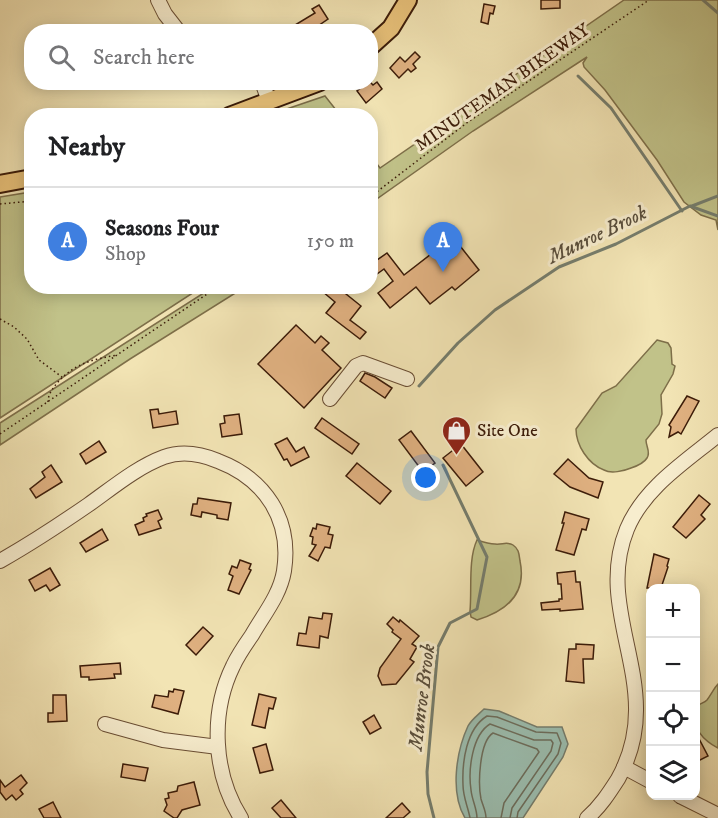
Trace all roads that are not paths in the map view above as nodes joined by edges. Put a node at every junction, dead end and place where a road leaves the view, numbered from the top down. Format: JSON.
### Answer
{"nodes":[{"id":1,"x":158,"y":0,"type":"edge"},
{"id":2,"x":408,"y":0,"type":"edge"},
{"id":3,"x":173,"y":24,"type":"edge"},
{"id":4,"x":378,"y":40,"type":"edge"},
{"id":5,"x":264,"y":90,"type":"edge"},
{"id":6,"x":299,"y":90,"type":"edge"},
{"id":7,"x":269,"y":101,"type":"junction"},
{"id":8,"x":250,"y":108,"type":"edge"},
{"id":9,"x":24,"y":180,"type":"edge"},
{"id":10,"x":0,"y":184,"type":"edge"},
{"id":11,"x":407,"y":379,"type":"dead end"},
{"id":12,"x":330,"y":399,"type":"dead end"},
{"id":13,"x":718,"y":435,"type":"edge"},
{"id":14,"x":0,"y":561,"type":"edge"},
{"id":15,"x":105,"y":724,"type":"dead end"},
{"id":16,"x":218,"y":747,"type":"junction"},
{"id":17,"x":624,"y":767,"type":"junction"},
{"id":18,"x":646,"y":778,"type":"edge"},
{"id":19,"x":690,"y":800,"type":"edge"},
{"id":20,"x":718,"y":815,"type":"edge"},
{"id":21,"x":238,"y":817,"type":"edge"},
{"id":22,"x":587,"y":818,"type":"edge"}],
"edges":[{"from":1,"to":3,"type":"street"},
{"from":2,"to":4,"type":"main road"},
{"from":5,"to":7,"type":"street"},
{"from":6,"to":7,"type":"main road"},
{"from":7,"to":8,"type":"main road"},
{"from":9,"to":10,"type":"main road"},
{"from":11,"to":12,"type":"street"},
{"from":13,"to":17,"type":"street"},
{"from":14,"to":16,"type":"street"},
{"from":15,"to":16,"type":"street"},
{"from":16,"to":21,"type":"street"},
{"from":17,"to":18,"type":"street"},
{"from":17,"to":22,"type":"street"},
{"from":19,"to":20,"type":"street"}]}
